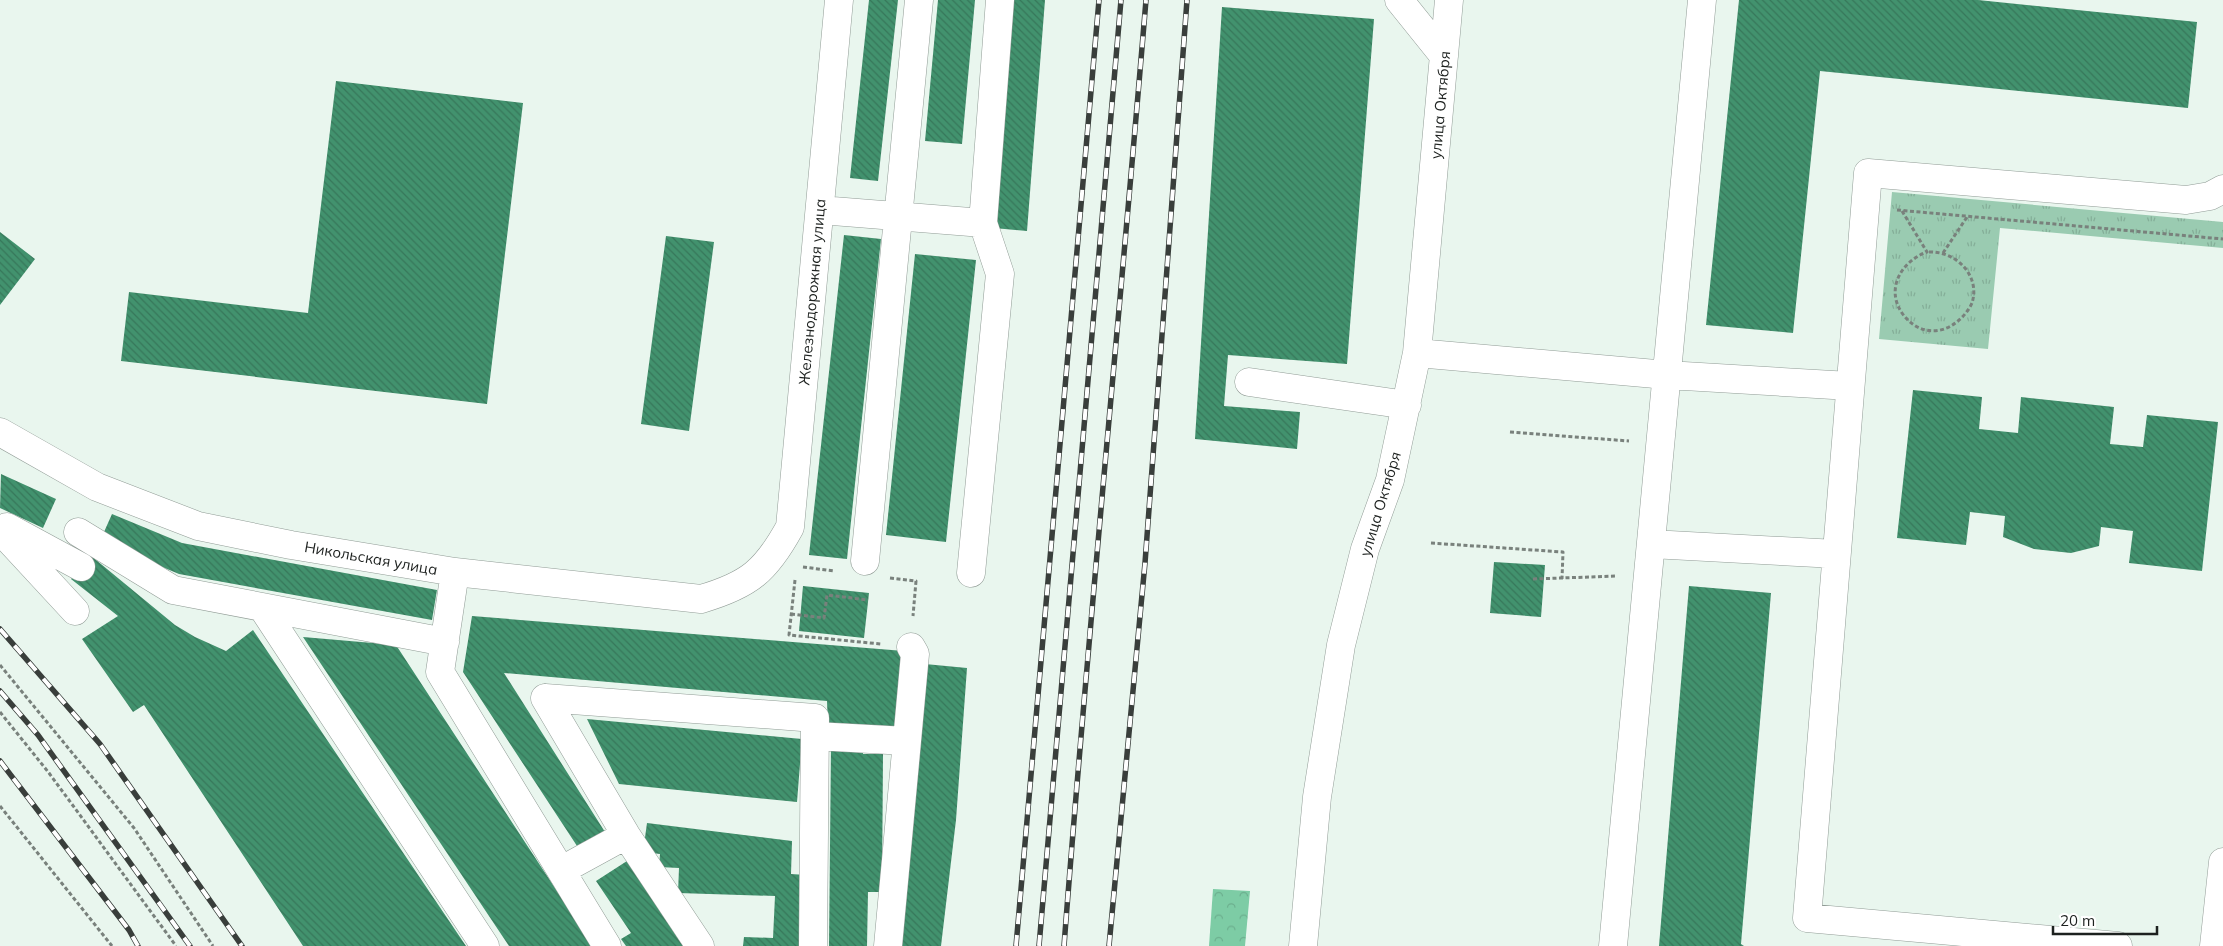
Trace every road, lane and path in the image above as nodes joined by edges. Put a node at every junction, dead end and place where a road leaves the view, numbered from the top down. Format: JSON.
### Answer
{"nodes":[{"id":1,"x":839,"y":0,"type":"edge"},
{"id":2,"x":919,"y":0,"type":"edge"},
{"id":3,"x":1000,"y":0,"type":"edge"},
{"id":4,"x":1399,"y":0,"type":"edge"},
{"id":5,"x":1449,"y":0,"type":"edge"},
{"id":6,"x":1702,"y":0,"type":"edge"},
{"id":7,"x":1444,"y":56,"type":"junction"},
{"id":8,"x":2223,"y":189,"type":"edge"},
{"id":9,"x":1864,"y":207,"type":"junction"},
{"id":10,"x":820,"y":210,"type":"junction"},
{"id":11,"x":1902,"y":211,"type":"junction"},
{"id":12,"x":898,"y":216,"type":"junction"},
{"id":13,"x":1968,"y":217,"type":"junction"},
{"id":14,"x":983,"y":223,"type":"junction"},
{"id":15,"x":2223,"y":239,"type":"edge"},
{"id":16,"x":1927,"y":252,"type":"junction"},
{"id":17,"x":1943,"y":252,"type":"junction"},
{"id":18,"x":1417,"y":353,"type":"junction"},
{"id":19,"x":1667,"y":375,"type":"junction"},
{"id":20,"x":1250,"y":382,"type":"dead end"},
{"id":21,"x":1850,"y":386,"type":"junction"},
{"id":22,"x":1407,"y":405,"type":"junction"},
{"id":23,"x":0,"y":432,"type":"edge"},
{"id":24,"x":1510,"y":432,"type":"dead end"},
{"id":25,"x":1660,"y":444,"type":"junction"},
{"id":26,"x":0,"y":523,"type":"edge"},
{"id":27,"x":0,"y":530,"type":"edge"},
{"id":28,"x":78,"y":532,"type":"dead end"},
{"id":29,"x":1431,"y":543,"type":"dead end"},
{"id":30,"x":1651,"y":544,"type":"junction"},
{"id":31,"x":1836,"y":554,"type":"junction"},
{"id":32,"x":81,"y":567,"type":"dead end"},
{"id":33,"x":796,"y":567,"type":"dead end"},
{"id":34,"x":854,"y":567,"type":"joint"},
{"id":35,"x":455,"y":572,"type":"junction"},
{"id":36,"x":971,"y":573,"type":"dead end"},
{"id":37,"x":758,"y":574,"type":"joint"},
{"id":38,"x":1648,"y":574,"type":"junction"},
{"id":39,"x":889,"y":578,"type":"dead end"},
{"id":40,"x":1562,"y":578,"type":"junction"},
{"id":41,"x":1533,"y":579,"type":"dead end"},
{"id":42,"x":868,"y":600,"type":"dead end"},
{"id":43,"x":262,"y":607,"type":"junction"},
{"id":44,"x":75,"y":611,"type":"dead end"},
{"id":45,"x":445,"y":642,"type":"junction"},
{"id":46,"x":911,"y":647,"type":"junction"},
{"id":47,"x":0,"y":665,"type":"edge"},
{"id":48,"x":0,"y":712,"type":"edge"},
{"id":49,"x":815,"y":736,"type":"junction"},
{"id":50,"x":907,"y":741,"type":"junction"},
{"id":51,"x":0,"y":806,"type":"edge"},
{"id":52,"x":626,"y":835,"type":"junction"},
{"id":53,"x":2223,"y":862,"type":"edge"},
{"id":54,"x":562,"y":870,"type":"junction"},
{"id":55,"x":112,"y":946,"type":"edge"},
{"id":56,"x":176,"y":946,"type":"edge"},
{"id":57,"x":213,"y":946,"type":"edge"},
{"id":58,"x":486,"y":946,"type":"edge"},
{"id":59,"x":608,"y":946,"type":"edge"},
{"id":60,"x":700,"y":946,"type":"edge"},
{"id":61,"x":812,"y":946,"type":"edge"},
{"id":62,"x":888,"y":946,"type":"edge"},
{"id":63,"x":1303,"y":946,"type":"edge"},
{"id":64,"x":1613,"y":946,"type":"edge"},
{"id":65,"x":2118,"y":946,"type":"edge"},
{"id":66,"x":2214,"y":946,"type":"edge"}],
"edges":[{"from":1,"to":10,"type":"street","name":"Железнодорожная улица"},
{"from":2,"to":12,"type":"street"},
{"from":3,"to":14,"type":"street"},
{"from":4,"to":7,"type":"street"},
{"from":5,"to":7,"type":"street","name":"улица Октября"},
{"from":6,"to":19,"type":"street"},
{"from":7,"to":18,"type":"street","name":"улица Октября"},
{"from":8,"to":9,"type":"street"},
{"from":9,"to":11,"type":"path"},
{"from":9,"to":21,"type":"street"},
{"from":10,"to":12,"type":"street"},
{"from":10,"to":37,"type":"street","name":"Железнодорожная улица"},
{"from":11,"to":13,"type":"path"},
{"from":11,"to":16,"type":"path"},
{"from":12,"to":14,"type":"street"},
{"from":12,"to":34,"type":"street"},
{"from":13,"to":15,"type":"path"},
{"from":13,"to":17,"type":"path"},
{"from":14,"to":36,"type":"street"},
{"from":16,"to":17,"type":"path"},
{"from":16,"to":17,"type":"path"},
{"from":18,"to":19,"type":"street"},
{"from":18,"to":22,"type":"street","name":"улица Октября"},
{"from":19,"to":21,"type":"street"},
{"from":19,"to":25,"type":"street"},
{"from":20,"to":22,"type":"street"},
{"from":21,"to":31,"type":"street"},
{"from":22,"to":63,"type":"street","name":"улица Октября"},
{"from":23,"to":35,"type":"street","name":"Никольская улица"},
{"from":24,"to":25,"type":"path"},
{"from":25,"to":30,"type":"street"},
{"from":26,"to":32,"type":"street"},
{"from":27,"to":44,"type":"street"},
{"from":28,"to":43,"type":"street"},
{"from":29,"to":40,"type":"path"},
{"from":30,"to":31,"type":"street"},
{"from":30,"to":38,"type":"street"},
{"from":31,"to":65,"type":"street"},
{"from":33,"to":34,"type":"path"},
{"from":35,"to":37,"type":"street","name":"Никольская улица"},
{"from":35,"to":45,"type":"street"},
{"from":38,"to":40,"type":"path"},
{"from":38,"to":64,"type":"street"},
{"from":39,"to":46,"type":"path"},
{"from":40,"to":41,"type":"path"},
{"from":42,"to":46,"type":"path"},
{"from":43,"to":45,"type":"street"},
{"from":43,"to":58,"type":"street"},
{"from":45,"to":54,"type":"street"},
{"from":46,"to":50,"type":"street"},
{"from":47,"to":57,"type":"path"},
{"from":48,"to":56,"type":"path"},
{"from":49,"to":50,"type":"street"},
{"from":49,"to":52,"type":"street"},
{"from":49,"to":61,"type":"street"},
{"from":50,"to":62,"type":"street"},
{"from":51,"to":55,"type":"path"},
{"from":52,"to":54,"type":"street"},
{"from":52,"to":60,"type":"street"},
{"from":53,"to":66,"type":"street"},
{"from":54,"to":59,"type":"street"}]}
